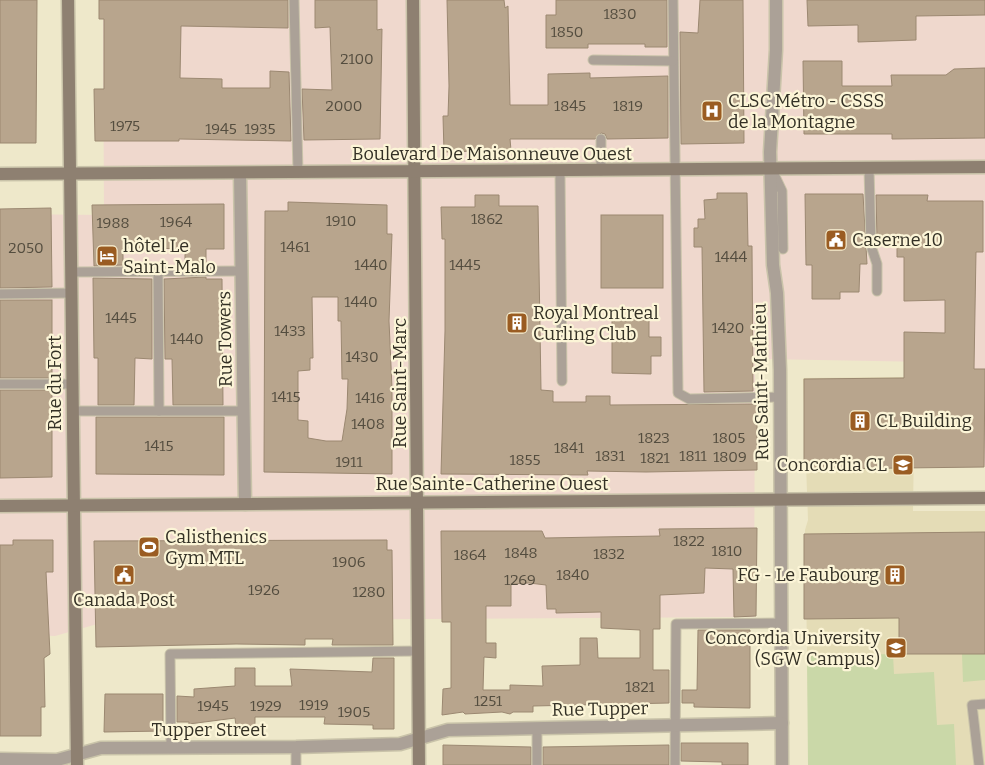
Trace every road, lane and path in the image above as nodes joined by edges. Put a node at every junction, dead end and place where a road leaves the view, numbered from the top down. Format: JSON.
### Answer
{"nodes":[{"id":1,"x":68,"y":0,"type":"edge"},
{"id":2,"x":294,"y":0,"type":"edge"},
{"id":3,"x":413,"y":0,"type":"edge"},
{"id":4,"x":673,"y":0,"type":"edge"},
{"id":5,"x":776,"y":0,"type":"edge"},
{"id":6,"x":593,"y":60,"type":"dead end"},
{"id":7,"x":673,"y":61,"type":"junction"},
{"id":8,"x":601,"y":139,"type":"dead end"},
{"id":9,"x":985,"y":167,"type":"edge"},
{"id":10,"x":771,"y":168,"type":"junction"},
{"id":11,"x":870,"y":168,"type":"junction"},
{"id":12,"x":674,"y":170,"type":"junction"},
{"id":13,"x":560,"y":171,"type":"junction"},
{"id":14,"x":602,"y":171,"type":"junction"},
{"id":15,"x":415,"y":172,"type":"junction"},
{"id":16,"x":71,"y":173,"type":"junction"},
{"id":17,"x":240,"y":173,"type":"junction"},
{"id":18,"x":298,"y":173,"type":"junction"},
{"id":19,"x":0,"y":174,"type":"edge"},
{"id":20,"x":783,"y":249,"type":"dead end"},
{"id":21,"x":158,"y":271,"type":"junction"},
{"id":22,"x":242,"y":271,"type":"junction"},
{"id":23,"x":72,"y":272,"type":"junction"},
{"id":24,"x":878,"y":291,"type":"dead end"},
{"id":25,"x":72,"y":293,"type":"junction"},
{"id":26,"x":0,"y":294,"type":"edge"},
{"id":27,"x":562,"y":381,"type":"dead end"},
{"id":28,"x":0,"y":384,"type":"edge"},
{"id":29,"x":72,"y":384,"type":"junction"},
{"id":30,"x":780,"y":397,"type":"junction"},
{"id":31,"x":72,"y":411,"type":"junction"},
{"id":32,"x":159,"y":411,"type":"junction"},
{"id":33,"x":243,"y":411,"type":"junction"},
{"id":34,"x":985,"y":498,"type":"edge"},
{"id":35,"x":780,"y":499,"type":"junction"},
{"id":36,"x":418,"y":502,"type":"junction"},
{"id":37,"x":245,"y":504,"type":"junction"},
{"id":38,"x":0,"y":506,"type":"edge"},
{"id":39,"x":73,"y":506,"type":"junction"},
{"id":40,"x":782,"y":623,"type":"junction"},
{"id":41,"x":418,"y":651,"type":"junction"},
{"id":42,"x":985,"y":704,"type":"edge"},
{"id":43,"x":782,"y":723,"type":"junction"},
{"id":44,"x":676,"y":726,"type":"junction"},
{"id":45,"x":538,"y":728,"type":"junction"},
{"id":46,"x":419,"y":737,"type":"junction"},
{"id":47,"x":296,"y":747,"type":"junction"},
{"id":48,"x":171,"y":748,"type":"junction"},
{"id":49,"x":981,"y":750,"type":"edge"},
{"id":50,"x":0,"y":759,"type":"edge"},
{"id":51,"x":77,"y":760,"type":"edge"},
{"id":52,"x":296,"y":765,"type":"edge"},
{"id":53,"x":419,"y":765,"type":"edge"},
{"id":54,"x":537,"y":765,"type":"edge"},
{"id":55,"x":674,"y":765,"type":"edge"},
{"id":56,"x":782,"y":765,"type":"edge"},
{"id":57,"x":979,"y":765,"type":"edge"}],
"edges":[{"from":1,"to":16,"type":"street","name":"Rue du Fort"},
{"from":2,"to":18,"type":"lane"},
{"from":3,"to":15,"type":"street","name":"Rue Saint-Marc"},
{"from":4,"to":7,"type":"lane"},
{"from":5,"to":10,"type":"street","name":"Rue Saint-Mathieu"},
{"from":6,"to":7,"type":"lane"},
{"from":7,"to":12,"type":"lane"},
{"from":8,"to":14,"type":"lane"},
{"from":9,"to":11,"type":"street","name":"Boulevard De Maisonneuve Ouest"},
{"from":10,"to":11,"type":"street","name":"Boulevard De Maisonneuve Ouest"},
{"from":10,"to":12,"type":"street","name":"Boulevard De Maisonneuve Ouest"},
{"from":10,"to":20,"type":"lane"},
{"from":10,"to":30,"type":"street","name":"Rue Saint-Mathieu"},
{"from":11,"to":24,"type":"lane"},
{"from":12,"to":14,"type":"street","name":"Boulevard De Maisonneuve Ouest"},
{"from":12,"to":30,"type":"lane"},
{"from":13,"to":14,"type":"street","name":"Boulevard De Maisonneuve Ouest"},
{"from":13,"to":15,"type":"street","name":"Boulevard De Maisonneuve Ouest"},
{"from":13,"to":27,"type":"lane"},
{"from":15,"to":18,"type":"street","name":"Boulevard De Maisonneuve Ouest"},
{"from":15,"to":36,"type":"street","name":"Rue Saint-Marc"},
{"from":16,"to":17,"type":"street","name":"Boulevard De Maisonneuve Ouest"},
{"from":16,"to":19,"type":"street","name":"Boulevard De Maisonneuve Ouest"},
{"from":16,"to":23,"type":"street","name":"Rue du Fort"},
{"from":17,"to":18,"type":"street","name":"Boulevard De Maisonneuve Ouest"},
{"from":17,"to":22,"type":"street","name":"Rue Towers"},
{"from":21,"to":22,"type":"lane"},
{"from":21,"to":23,"type":"lane"},
{"from":21,"to":32,"type":"lane"},
{"from":22,"to":33,"type":"street","name":"Rue Towers"},
{"from":23,"to":25,"type":"street","name":"Rue du Fort"},
{"from":25,"to":26,"type":"lane"},
{"from":25,"to":29,"type":"street","name":"Rue du Fort"},
{"from":28,"to":29,"type":"lane"},
{"from":29,"to":31,"type":"street","name":"Rue du Fort"},
{"from":30,"to":35,"type":"street","name":"Rue Saint-Mathieu"},
{"from":31,"to":32,"type":"lane"},
{"from":31,"to":39,"type":"street","name":"Rue du Fort"},
{"from":32,"to":33,"type":"lane"},
{"from":33,"to":37,"type":"street","name":"Rue Towers"},
{"from":34,"to":35,"type":"street","name":"Rue Sainte-Catherine Ouest"},
{"from":35,"to":36,"type":"street","name":"Rue Sainte-Catherine Ouest"},
{"from":35,"to":40,"type":"street","name":"Rue Saint-Mathieu"},
{"from":36,"to":37,"type":"street","name":"Rue Sainte-Catherine Ouest"},
{"from":36,"to":41,"type":"street","name":"Rue Saint-Marc"},
{"from":37,"to":39,"type":"street","name":"Rue Sainte-Catherine Ouest"},
{"from":38,"to":39,"type":"street","name":"Rue Sainte-Catherine Ouest"},
{"from":39,"to":51,"type":"street","name":"Rue du Fort"},
{"from":40,"to":43,"type":"street","name":"Rue Saint-Mathieu"},
{"from":40,"to":44,"type":"lane"},
{"from":41,"to":46,"type":"street","name":"Rue Saint-Marc"},
{"from":41,"to":48,"type":"lane"},
{"from":42,"to":49,"type":"lane"},
{"from":43,"to":44,"type":"street","name":"Rue Tupper"},
{"from":43,"to":56,"type":"street","name":"Rue Saint-Mathieu"},
{"from":44,"to":45,"type":"street","name":"Rue Tupper"},
{"from":44,"to":55,"type":"lane"},
{"from":45,"to":46,"type":"street","name":"Rue Tupper"},
{"from":45,"to":54,"type":"lane"},
{"from":46,"to":47,"type":"street","name":"Tupper Street"},
{"from":46,"to":53,"type":"street","name":"Rue Saint-Marc"},
{"from":47,"to":48,"type":"street","name":"Tupper Street"},
{"from":47,"to":52,"type":"lane"},
{"from":48,"to":51,"type":"street","name":"Tupper Street"},
{"from":49,"to":57,"type":"lane"},
{"from":50,"to":51,"type":"street","name":"Tupper Street"}]}
